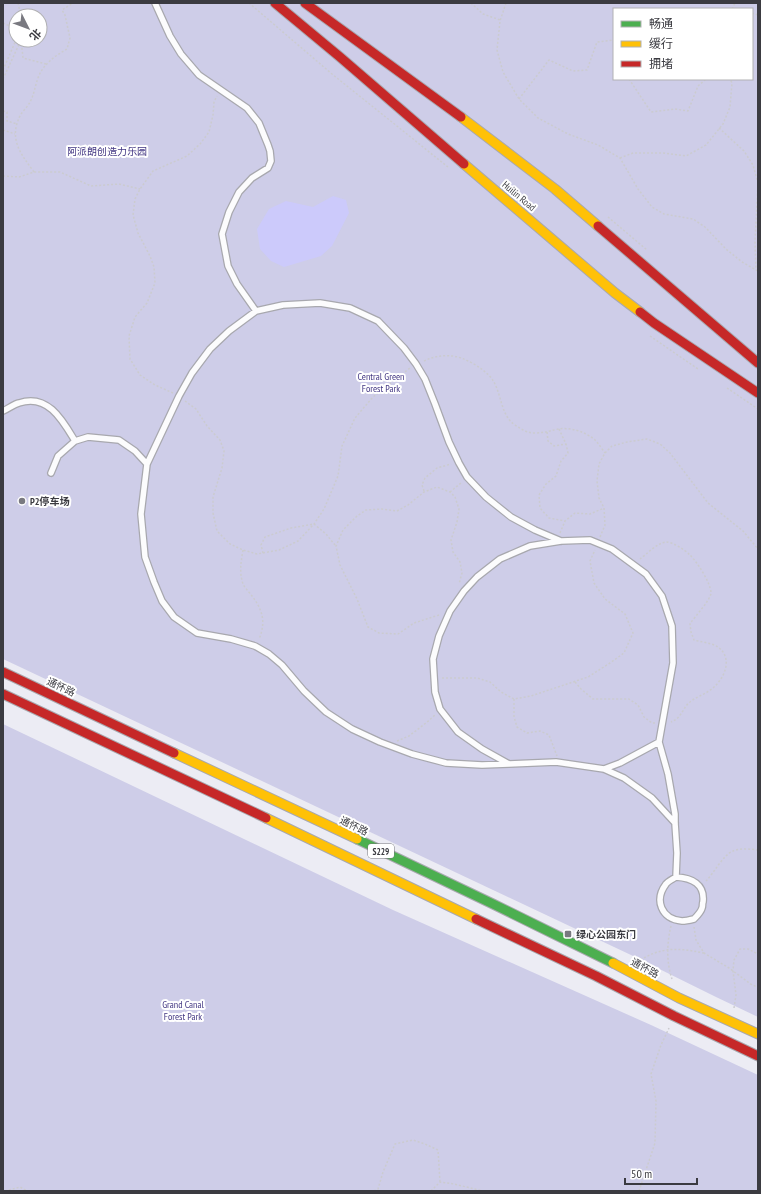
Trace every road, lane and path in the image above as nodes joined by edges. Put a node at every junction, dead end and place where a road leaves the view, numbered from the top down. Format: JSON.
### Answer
{"nodes":[{"id":1,"x":73,"y":3,"type":"edge"},
{"id":2,"x":155,"y":3,"type":"edge"},
{"id":3,"x":275,"y":3,"type":"edge"},
{"id":4,"x":305,"y":3,"type":"edge"},
{"id":5,"x":471,"y":3,"type":"edge"},
{"id":6,"x":506,"y":3,"type":"edge"},
{"id":7,"x":500,"y":21,"type":"junction"},
{"id":8,"x":613,"y":40,"type":"edge"},
{"id":9,"x":13,"y":48,"type":"edge"},
{"id":10,"x":17,"y":48,"type":"edge"},
{"id":11,"x":22,"y":48,"type":"edge"},
{"id":12,"x":46,"y":64,"type":"junction"},
{"id":13,"x":3,"y":70,"type":"edge"},
{"id":14,"x":3,"y":79,"type":"edge"},
{"id":15,"x":630,"y":80,"type":"edge"},
{"id":16,"x":705,"y":80,"type":"edge"},
{"id":17,"x":730,"y":80,"type":"edge"},
{"id":18,"x":220,"y":91,"type":"junction"},
{"id":19,"x":519,"y":99,"type":"junction"},
{"id":20,"x":3,"y":111,"type":"edge"},
{"id":21,"x":17,"y":124,"type":"junction"},
{"id":22,"x":719,"y":128,"type":"junction"},
{"id":23,"x":3,"y":130,"type":"edge"},
{"id":24,"x":15,"y":134,"type":"junction"},
{"id":25,"x":620,"y":158,"type":"junction"},
{"id":26,"x":34,"y":172,"type":"junction"},
{"id":27,"x":3,"y":176,"type":"edge"},
{"id":28,"x":758,"y":183,"type":"edge"},
{"id":29,"x":140,"y":189,"type":"junction"},
{"id":30,"x":757,"y":271,"type":"edge"},
{"id":31,"x":256,"y":311,"type":"junction"},
{"id":32,"x":416,"y":364,"type":"junction"},
{"id":33,"x":758,"y":364,"type":"edge"},
{"id":34,"x":758,"y":393,"type":"edge"},
{"id":35,"x":179,"y":396,"type":"junction"},
{"id":36,"x":3,"y":411,"type":"edge"},
{"id":37,"x":559,"y":429,"type":"junction"},
{"id":38,"x":547,"y":432,"type":"junction"},
{"id":39,"x":75,"y":441,"type":"junction"},
{"id":40,"x":566,"y":444,"type":"junction"},
{"id":41,"x":604,"y":453,"type":"junction"},
{"id":42,"x":459,"y":463,"type":"junction"},
{"id":43,"x":147,"y":464,"type":"junction"},
{"id":44,"x":51,"y":473,"type":"dead end"},
{"id":45,"x":468,"y":477,"type":"junction"},
{"id":46,"x":424,"y":492,"type":"junction"},
{"id":47,"x":450,"y":492,"type":"junction"},
{"id":48,"x":604,"y":508,"type":"junction"},
{"id":49,"x":565,"y":521,"type":"junction"},
{"id":50,"x":314,"y":524,"type":"junction"},
{"id":51,"x":561,"y":541,"type":"junction"},
{"id":52,"x":598,"y":542,"type":"junction"},
{"id":53,"x":336,"y":546,"type":"junction"},
{"id":54,"x":758,"y":549,"type":"edge"},
{"id":55,"x":243,"y":550,"type":"junction"},
{"id":56,"x":263,"y":553,"type":"junction"},
{"id":57,"x":464,"y":591,"type":"junction"},
{"id":58,"x":450,"y":611,"type":"junction"},
{"id":59,"x":255,"y":646,"type":"junction"},
{"id":60,"x":3,"y":672,"type":"edge"},
{"id":61,"x":434,"y":679,"type":"junction"},
{"id":62,"x":3,"y":694,"type":"edge"},
{"id":63,"x":514,"y":699,"type":"junction"},
{"id":64,"x":440,"y":709,"type":"junction"},
{"id":65,"x":380,"y":742,"type":"junction"},
{"id":66,"x":659,"y":742,"type":"junction"},
{"id":67,"x":556,"y":762,"type":"junction"},
{"id":68,"x":509,"y":764,"type":"junction"},
{"id":69,"x":604,"y":769,"type":"junction"},
{"id":70,"x":675,"y":823,"type":"junction"},
{"id":71,"x":758,"y":850,"type":"edge"},
{"id":72,"x":676,"y":876,"type":"junction"},
{"id":73,"x":700,"y":886,"type":"junction"},
{"id":74,"x":694,"y":919,"type":"junction"},
{"id":75,"x":673,"y":920,"type":"junction"},
{"id":76,"x":668,"y":949,"type":"junction"},
{"id":77,"x":704,"y":953,"type":"junction"},
{"id":78,"x":758,"y":954,"type":"edge"},
{"id":79,"x":625,"y":970,"type":"junction"},
{"id":80,"x":733,"y":971,"type":"junction"},
{"id":81,"x":758,"y":987,"type":"edge"},
{"id":82,"x":679,"y":998,"type":"junction"},
{"id":83,"x":674,"y":1016,"type":"junction"},
{"id":84,"x":732,"y":1022,"type":"junction"},
{"id":85,"x":758,"y":1034,"type":"edge"},
{"id":86,"x":758,"y":1056,"type":"edge"},
{"id":87,"x":440,"y":1182,"type":"junction"},
{"id":88,"x":5,"y":1191,"type":"edge"},
{"id":89,"x":27,"y":1191,"type":"edge"},
{"id":90,"x":374,"y":1191,"type":"edge"},
{"id":91,"x":431,"y":1191,"type":"edge"},
{"id":92,"x":483,"y":1191,"type":"edge"},
{"id":93,"x":639,"y":1191,"type":"edge"}],
"edges":[{"from":1,"to":12,"type":"path"},
{"from":2,"to":18,"type":"lane"},
{"from":3,"to":34,"type":"main road","name":"Huilin Road"},
{"from":4,"to":33,"type":"main road"},
{"from":5,"to":7,"type":"path"},
{"from":6,"to":7,"type":"path"},
{"from":7,"to":19,"type":"path"},
{"from":8,"to":19,"type":"path"},
{"from":9,"to":13,"type":"path"},
{"from":10,"to":14,"type":"path","bridge":true},
{"from":11,"to":12,"type":"path"},
{"from":12,"to":21,"type":"path"},
{"from":15,"to":16,"type":"path"},
{"from":17,"to":22,"type":"path"},
{"from":18,"to":29,"type":"path"},
{"from":18,"to":31,"type":"lane"},
{"from":19,"to":25,"type":"path"},
{"from":20,"to":21,"type":"path"},
{"from":21,"to":24,"type":"path"},
{"from":22,"to":25,"type":"path"},
{"from":22,"to":28,"type":"path"},
{"from":23,"to":24,"type":"path"},
{"from":24,"to":26,"type":"path"},
{"from":25,"to":30,"type":"path"},
{"from":26,"to":27,"type":"path"},
{"from":26,"to":29,"type":"path"},
{"from":28,"to":30,"type":"path"},
{"from":29,"to":35,"type":"path"},
{"from":31,"to":32,"type":"lane"},
{"from":31,"to":35,"type":"lane"},
{"from":32,"to":38,"type":"path"},
{"from":32,"to":42,"type":"lane"},
{"from":32,"to":50,"type":"path"},
{"from":35,"to":43,"type":"lane"},
{"from":35,"to":55,"type":"path"},
{"from":36,"to":39,"type":"lane"},
{"from":37,"to":38,"type":"path"},
{"from":37,"to":40,"type":"path"},
{"from":37,"to":41,"type":"path"},
{"from":38,"to":40,"type":"path"},
{"from":39,"to":43,"type":"lane"},
{"from":39,"to":44,"type":"lane"},
{"from":40,"to":49,"type":"path"},
{"from":41,"to":48,"type":"path"},
{"from":41,"to":54,"type":"path"},
{"from":42,"to":45,"type":"lane"},
{"from":42,"to":46,"type":"path"},
{"from":43,"to":59,"type":"lane"},
{"from":45,"to":47,"type":"path"},
{"from":45,"to":51,"type":"lane"},
{"from":46,"to":47,"type":"path"},
{"from":46,"to":53,"type":"path"},
{"from":47,"to":57,"type":"path"},
{"from":48,"to":49,"type":"path"},
{"from":48,"to":52,"type":"path"},
{"from":49,"to":51,"type":"path"},
{"from":50,"to":53,"type":"path"},
{"from":50,"to":56,"type":"path"},
{"from":50,"to":56,"type":"path"},
{"from":51,"to":52,"type":"lane"},
{"from":51,"to":57,"type":"lane"},
{"from":52,"to":63,"type":"path"},
{"from":52,"to":66,"type":"lane"},
{"from":53,"to":58,"type":"path"},
{"from":55,"to":56,"type":"path"},
{"from":55,"to":59,"type":"path"},
{"from":57,"to":58,"type":"lane"},
{"from":58,"to":61,"type":"lane"},
{"from":59,"to":65,"type":"lane"},
{"from":60,"to":79,"type":"main road","name":"通怀路","number":"S229"},
{"from":61,"to":63,"type":"path"},
{"from":61,"to":64,"type":"lane"},
{"from":62,"to":83,"type":"main road","number":"S229"},
{"from":63,"to":67,"type":"path"},
{"from":64,"to":65,"type":"path"},
{"from":64,"to":68,"type":"lane"},
{"from":65,"to":68,"type":"lane"},
{"from":66,"to":69,"type":"lane"},
{"from":66,"to":70,"type":"lane"},
{"from":67,"to":68,"type":"lane"},
{"from":67,"to":69,"type":"lane"},
{"from":69,"to":70,"type":"lane"},
{"from":70,"to":72,"type":"lane"},
{"from":71,"to":73,"type":"path"},
{"from":72,"to":73,"type":"lane"},
{"from":72,"to":75,"type":"lane"},
{"from":73,"to":74,"type":"lane"},
{"from":74,"to":75,"type":"lane"},
{"from":74,"to":77,"type":"path"},
{"from":75,"to":76,"type":"path"},
{"from":76,"to":77,"type":"path"},
{"from":76,"to":79,"type":"path"},
{"from":76,"to":82,"type":"path"},
{"from":77,"to":80,"type":"path"},
{"from":78,"to":80,"type":"path"},
{"from":79,"to":82,"type":"main road","name":"通怀路","number":"S229"},
{"from":80,"to":81,"type":"path"},
{"from":80,"to":84,"type":"path"},
{"from":82,"to":84,"type":"main road","name":"通怀路","number":"S229"},
{"from":83,"to":86,"type":"main road","number":"S229"},
{"from":83,"to":93,"type":"path"},
{"from":84,"to":85,"type":"main road","name":"通怀路","number":"S229"},
{"from":87,"to":90,"type":"path"},
{"from":87,"to":91,"type":"path"},
{"from":87,"to":92,"type":"path"},
{"from":88,"to":89,"type":"path"}]}
